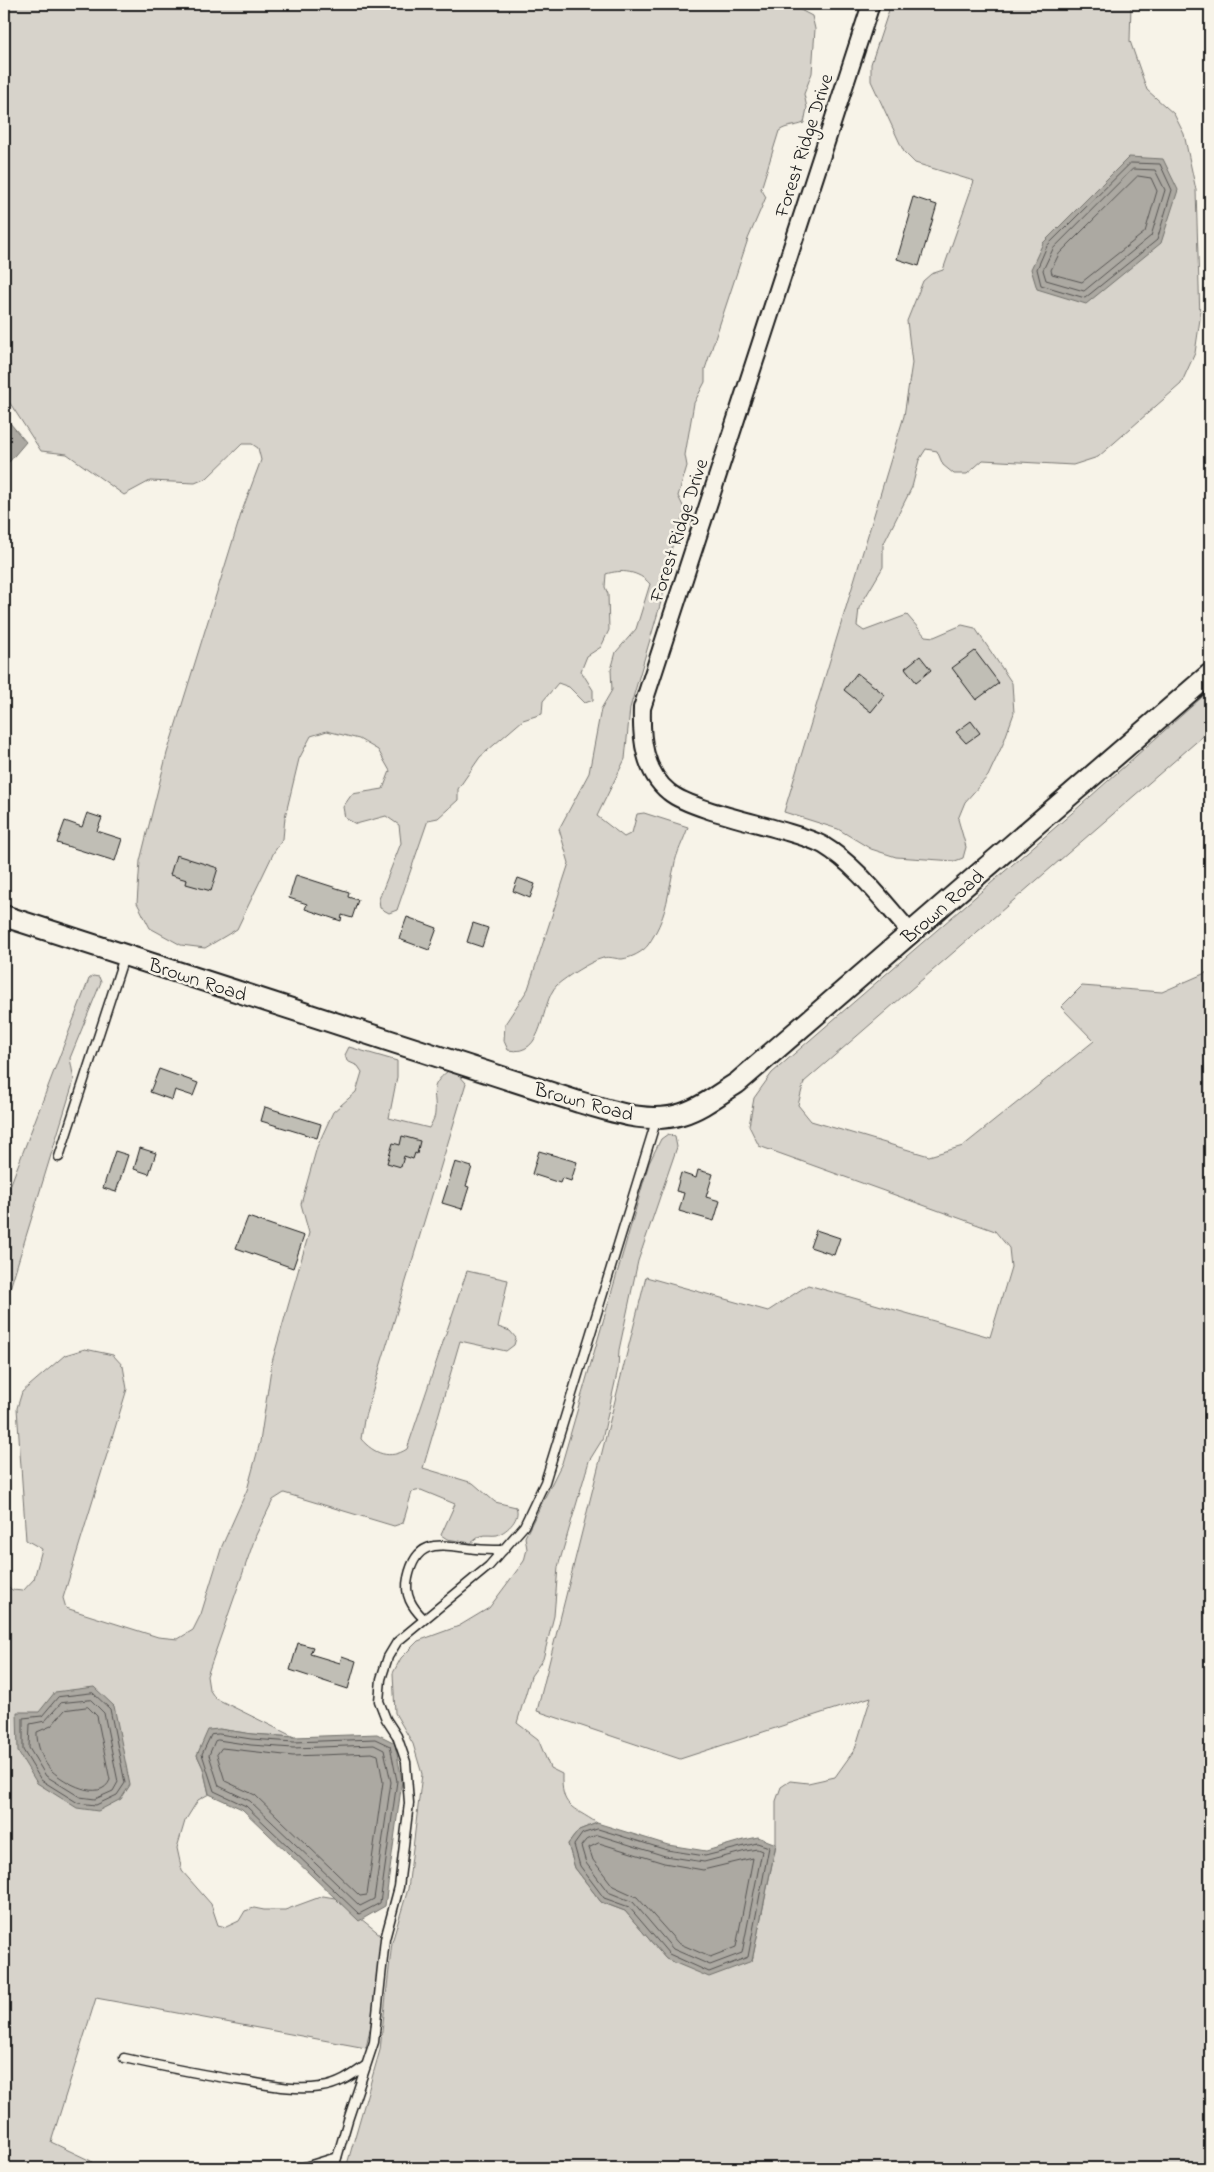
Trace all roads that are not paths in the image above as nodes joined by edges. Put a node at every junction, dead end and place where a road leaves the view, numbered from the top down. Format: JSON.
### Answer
{"nodes":[{"id":1,"x":871,"y":4,"type":"edge"},
{"id":2,"x":1210,"y":674,"type":"edge"},
{"id":3,"x":4,"y":916,"type":"edge"},
{"id":4,"x":911,"y":933,"type":"junction"},
{"id":5,"x":124,"y":955,"type":"junction"},
{"id":6,"x":657,"y":1118,"type":"junction"},
{"id":7,"x":59,"y":1157,"type":"dead end"},
{"id":8,"x":503,"y":1550,"type":"junction"},
{"id":9,"x":423,"y":1618,"type":"junction"},
{"id":10,"x":124,"y":2058,"type":"dead end"},
{"id":11,"x":365,"y":2066,"type":"junction"},
{"id":12,"x":337,"y":2157,"type":"junction"},
{"id":13,"x":301,"y":2168,"type":"edge"},
{"id":14,"x":334,"y":2168,"type":"edge"}],
"edges":[{"from":1,"to":4,"type":"street","name":"Forest Ridge Drive"},
{"from":2,"to":4,"type":"street","name":"Brown Road"},
{"from":3,"to":5,"type":"street","name":"Brown Road"},
{"from":4,"to":6,"type":"street","name":"Brown Road"},
{"from":5,"to":6,"type":"street","name":"Brown Road"},
{"from":5,"to":7,"type":"lane"},
{"from":6,"to":8,"type":"lane"},
{"from":8,"to":9,"type":"lane"},
{"from":8,"to":9,"type":"lane"},
{"from":9,"to":11,"type":"lane"},
{"from":10,"to":11,"type":"lane"},
{"from":11,"to":12,"type":"lane"},
{"from":12,"to":13,"type":"lane"},
{"from":12,"to":14,"type":"lane"}]}
